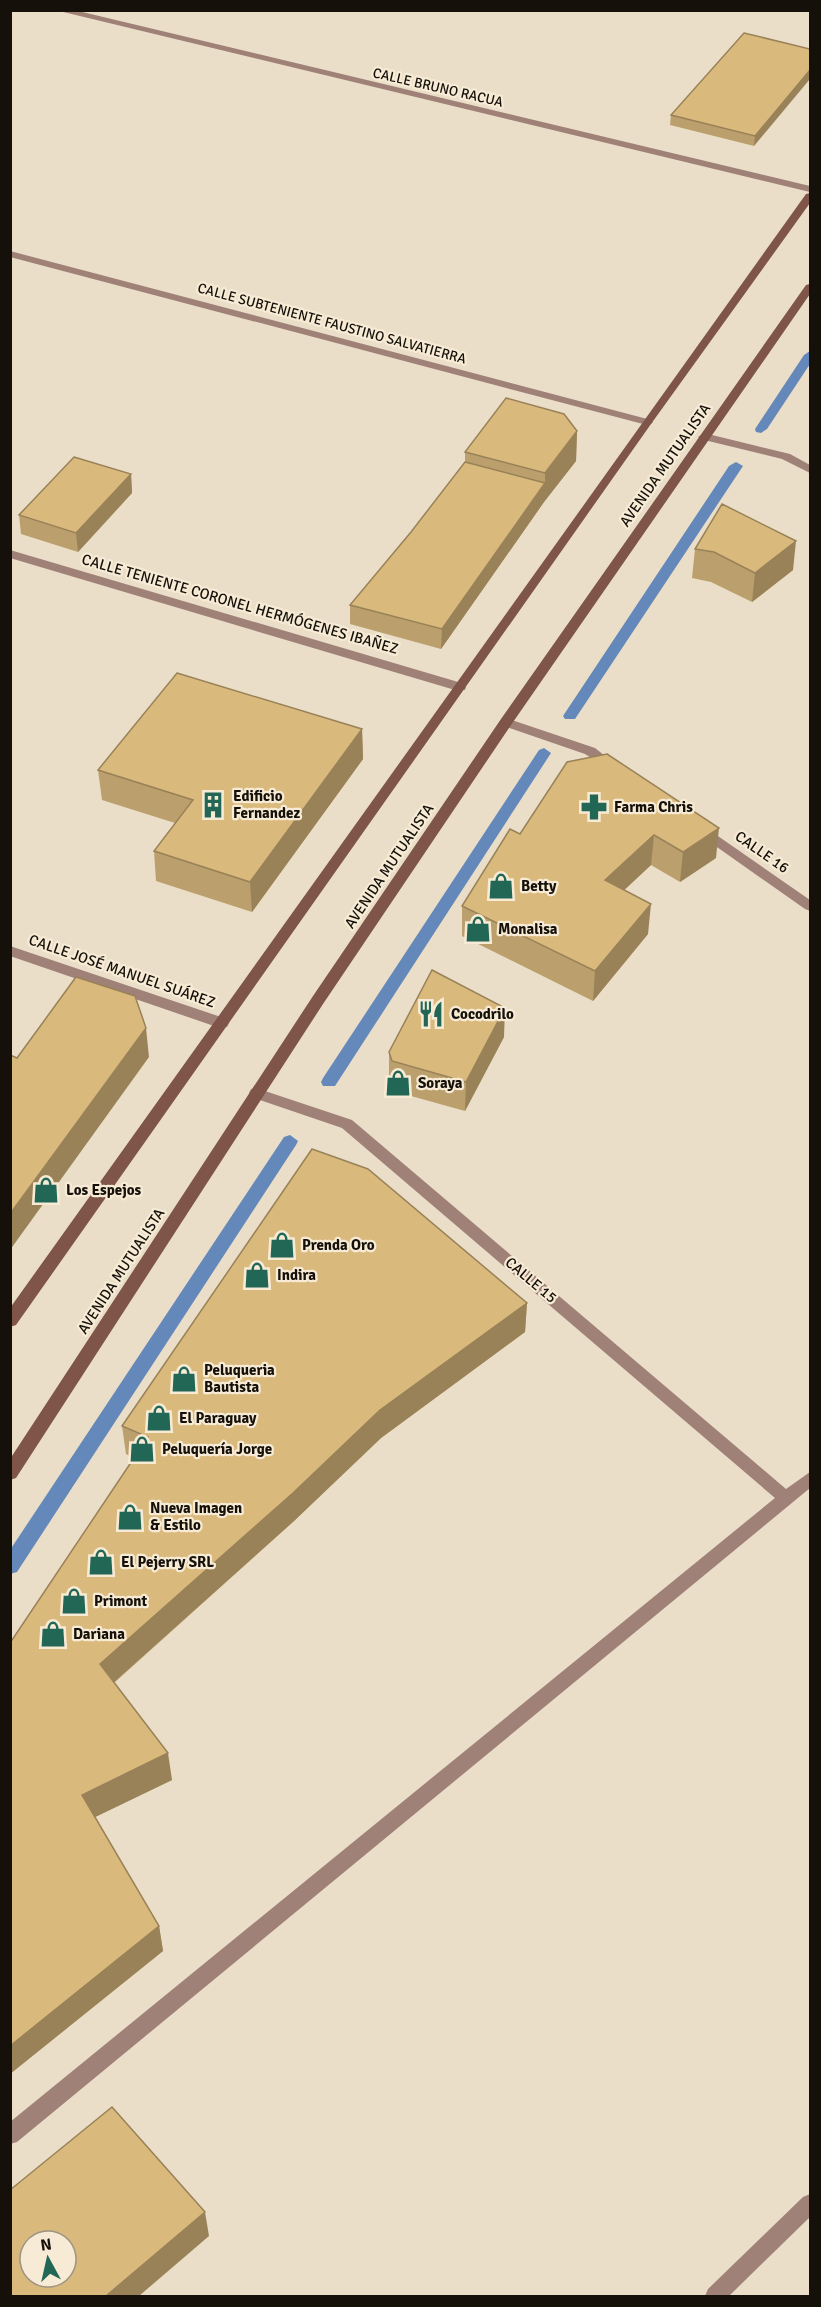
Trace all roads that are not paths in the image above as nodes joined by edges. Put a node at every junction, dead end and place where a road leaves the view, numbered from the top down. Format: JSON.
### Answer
{"nodes":[{"id":1,"x":60,"y":10,"type":"edge"},
{"id":2,"x":810,"y":189,"type":"edge"},
{"id":3,"x":810,"y":196,"type":"edge"},
{"id":4,"x":10,"y":254,"type":"edge"},
{"id":5,"x":810,"y":287,"type":"edge"},
{"id":6,"x":647,"y":422,"type":"junction"},
{"id":7,"x":704,"y":437,"type":"junction"},
{"id":8,"x":810,"y":470,"type":"edge"},
{"id":9,"x":10,"y":554,"type":"edge"},
{"id":10,"x":460,"y":687,"type":"junction"},
{"id":11,"x":506,"y":722,"type":"junction"},
{"id":12,"x":628,"y":778,"type":"edge"},
{"id":13,"x":686,"y":819,"type":"edge"},
{"id":14,"x":810,"y":906,"type":"edge"},
{"id":15,"x":10,"y":951,"type":"edge"},
{"id":16,"x":222,"y":1023,"type":"junction"},
{"id":17,"x":256,"y":1093,"type":"junction"},
{"id":18,"x":10,"y":1321,"type":"edge"},
{"id":19,"x":10,"y":1473,"type":"edge"},
{"id":20,"x":810,"y":1479,"type":"edge"},
{"id":21,"x":787,"y":1499,"type":"junction"},
{"id":22,"x":10,"y":2135,"type":"edge"},
{"id":23,"x":810,"y":2204,"type":"edge"},
{"id":24,"x":715,"y":2296,"type":"edge"}],
"edges":[{"from":1,"to":2,"type":"street","name":"CALLE BRUNO RACUA"},
{"from":3,"to":6,"type":"main road"},
{"from":4,"to":6,"type":"street","name":"CALLE SUBTENIENTE FAUSTINO SALVATIERRA"},
{"from":5,"to":7,"type":"main road","name":"AVENIDA MUTUALISTA"},
{"from":6,"to":10,"type":"main road"},
{"from":7,"to":8,"type":"street"},
{"from":7,"to":11,"type":"main road","name":"AVENIDA MUTUALISTA"},
{"from":9,"to":10,"type":"street","name":"CALLE TENIENTE CORONEL HERMÓGENES IBAÑEZ"},
{"from":10,"to":16,"type":"main road"},
{"from":11,"to":12,"type":"street"},
{"from":11,"to":17,"type":"main road","name":"AVENIDA MUTUALISTA"},
{"from":13,"to":14,"type":"street","name":"CALLE 16"},
{"from":15,"to":16,"type":"street","name":"CALLE JOSÉ MANUEL SUÁREZ"},
{"from":16,"to":18,"type":"main road"},
{"from":17,"to":19,"type":"main road","name":"AVENIDA MUTUALISTA"},
{"from":17,"to":21,"type":"street","name":"CALLE 15"},
{"from":20,"to":21,"type":"street"},
{"from":21,"to":22,"type":"street"},
{"from":23,"to":24,"type":"street"}]}
